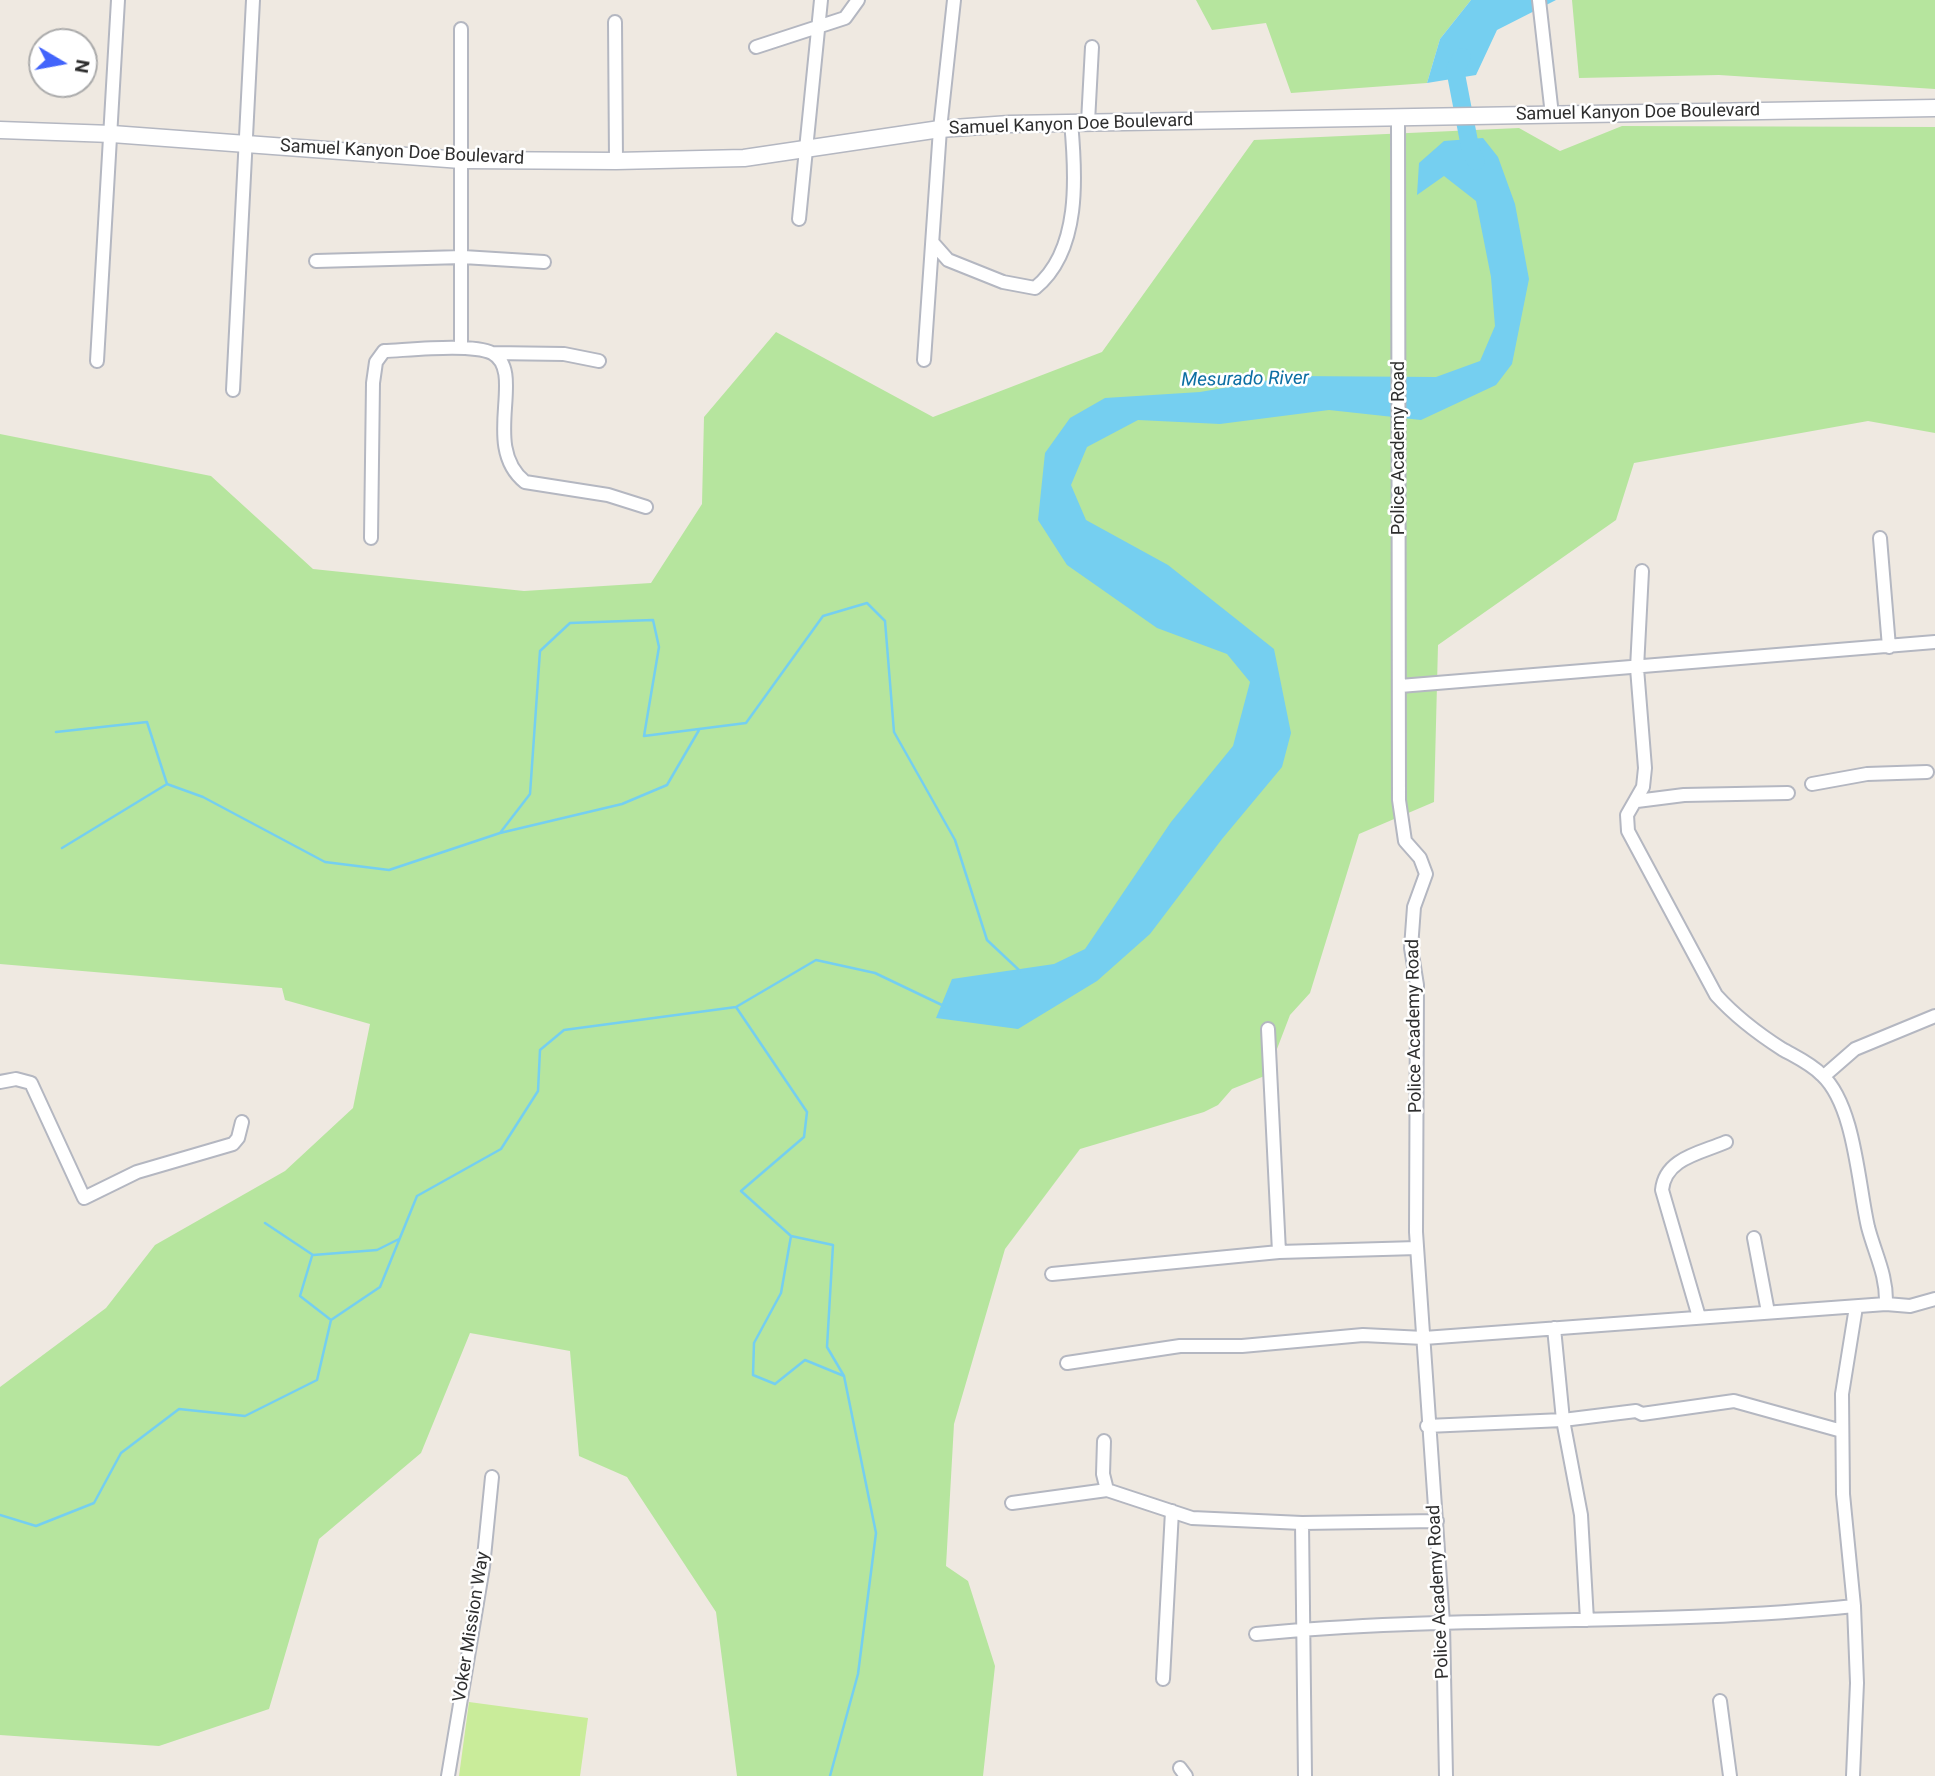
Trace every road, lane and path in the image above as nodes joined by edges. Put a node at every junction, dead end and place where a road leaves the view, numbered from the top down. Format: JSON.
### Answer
{"nodes":[{"id":1,"x":118,"y":0,"type":"edge"},
{"id":2,"x":253,"y":0,"type":"edge"},
{"id":3,"x":821,"y":0,"type":"edge"},
{"id":4,"x":858,"y":0,"type":"edge"},
{"id":5,"x":954,"y":0,"type":"edge"},
{"id":6,"x":1539,"y":0,"type":"edge"},
{"id":7,"x":615,"y":22,"type":"dead end"},
{"id":8,"x":819,"y":25,"type":"junction"},
{"id":9,"x":461,"y":29,"type":"dead end"},
{"id":10,"x":756,"y":47,"type":"dead end"},
{"id":11,"x":1092,"y":47,"type":"dead end"},
{"id":12,"x":1935,"y":108,"type":"edge"},
{"id":13,"x":1552,"y":115,"type":"junction"},
{"id":14,"x":1398,"y":116,"type":"junction"},
{"id":15,"x":1071,"y":122,"type":"junction"},
{"id":16,"x":1088,"y":122,"type":"junction"},
{"id":17,"x":940,"y":129,"type":"junction"},
{"id":18,"x":0,"y":130,"type":"edge"},
{"id":19,"x":112,"y":134,"type":"junction"},
{"id":20,"x":247,"y":144,"type":"junction"},
{"id":21,"x":804,"y":152,"type":"junction"},
{"id":22,"x":461,"y":160,"type":"junction"},
{"id":23,"x":615,"y":161,"type":"junction"},
{"id":24,"x":799,"y":219,"type":"dead end"},
{"id":25,"x":933,"y":243,"type":"junction"},
{"id":26,"x":463,"y":257,"type":"junction"},
{"id":27,"x":316,"y":261,"type":"dead end"},
{"id":28,"x":544,"y":262,"type":"dead end"},
{"id":29,"x":461,"y":348,"type":"junction"},
{"id":30,"x":492,"y":354,"type":"junction"},
{"id":31,"x":924,"y":360,"type":"dead end"},
{"id":32,"x":97,"y":361,"type":"dead end"},
{"id":33,"x":599,"y":361,"type":"dead end"},
{"id":34,"x":233,"y":390,"type":"dead end"},
{"id":35,"x":646,"y":507,"type":"dead end"},
{"id":36,"x":371,"y":538,"type":"dead end"},
{"id":37,"x":1880,"y":538,"type":"dead end"},
{"id":38,"x":1642,"y":571,"type":"dead end"},
{"id":39,"x":1935,"y":642,"type":"edge"},
{"id":40,"x":1889,"y":647,"type":"junction"},
{"id":41,"x":1637,"y":668,"type":"junction"},
{"id":42,"x":1400,"y":685,"type":"junction"},
{"id":43,"x":1927,"y":772,"type":"dead end"},
{"id":44,"x":1812,"y":784,"type":"dead end"},
{"id":45,"x":1788,"y":793,"type":"dead end"},
{"id":46,"x":1637,"y":801,"type":"junction"},
{"id":47,"x":1935,"y":1017,"type":"edge"},
{"id":48,"x":1268,"y":1029,"type":"dead end"},
{"id":49,"x":1824,"y":1076,"type":"junction"},
{"id":50,"x":0,"y":1082,"type":"edge"},
{"id":51,"x":242,"y":1122,"type":"dead end"},
{"id":52,"x":1726,"y":1142,"type":"dead end"},
{"id":53,"x":1754,"y":1238,"type":"dead end"},
{"id":54,"x":1417,"y":1248,"type":"junction"},
{"id":55,"x":1279,"y":1252,"type":"junction"},
{"id":56,"x":1052,"y":1273,"type":"dead end"},
{"id":57,"x":1934,"y":1298,"type":"edge"},
{"id":58,"x":1886,"y":1304,"type":"junction"},
{"id":59,"x":1856,"y":1307,"type":"junction"},
{"id":60,"x":1768,"y":1312,"type":"junction"},
{"id":61,"x":1699,"y":1317,"type":"junction"},
{"id":62,"x":1554,"y":1328,"type":"junction"},
{"id":63,"x":1424,"y":1338,"type":"junction"},
{"id":64,"x":1067,"y":1363,"type":"dead end"},
{"id":65,"x":1563,"y":1420,"type":"junction"},
{"id":66,"x":1427,"y":1426,"type":"junction"},
{"id":67,"x":1842,"y":1432,"type":"junction"},
{"id":68,"x":1104,"y":1441,"type":"dead end"},
{"id":69,"x":492,"y":1477,"type":"dead end"},
{"id":70,"x":1107,"y":1490,"type":"junction"},
{"id":71,"x":1012,"y":1503,"type":"dead end"},
{"id":72,"x":1172,"y":1511,"type":"junction"},
{"id":73,"x":1437,"y":1521,"type":"junction"},
{"id":74,"x":1302,"y":1523,"type":"junction"},
{"id":75,"x":1854,"y":1606,"type":"junction"},
{"id":76,"x":1587,"y":1620,"type":"junction"},
{"id":77,"x":1443,"y":1623,"type":"junction"},
{"id":78,"x":1303,"y":1629,"type":"junction"},
{"id":79,"x":1256,"y":1634,"type":"dead end"},
{"id":80,"x":1163,"y":1679,"type":"dead end"},
{"id":81,"x":1720,"y":1701,"type":"dead end"},
{"id":82,"x":448,"y":1776,"type":"edge"},
{"id":83,"x":1306,"y":1776,"type":"edge"},
{"id":84,"x":1446,"y":1776,"type":"edge"},
{"id":85,"x":1730,"y":1776,"type":"edge"},
{"id":86,"x":1853,"y":1776,"type":"edge"}],
"edges":[{"from":1,"to":19,"type":"street"},
{"from":2,"to":20,"type":"street"},
{"from":3,"to":8,"type":"street"},
{"from":4,"to":8,"type":"street"},
{"from":5,"to":17,"type":"street"},
{"from":6,"to":13,"type":"street"},
{"from":7,"to":23,"type":"street"},
{"from":8,"to":10,"type":"street"},
{"from":8,"to":21,"type":"street"},
{"from":9,"to":22,"type":"street"},
{"from":11,"to":16,"type":"street"},
{"from":12,"to":13,"type":"street","name":"Samuel Kanyon Doe Boulevard"},
{"from":13,"to":14,"type":"street","name":"Samuel Kanyon Doe Boulevard"},
{"from":14,"to":16,"type":"street","name":"Samuel Kanyon Doe Boulevard"},
{"from":14,"to":42,"type":"street","name":"Police Academy Road"},
{"from":15,"to":16,"type":"street","name":"Samuel Kanyon Doe Boulevard"},
{"from":15,"to":17,"type":"street","name":"Samuel Kanyon Doe Boulevard"},
{"from":15,"to":25,"type":"street"},
{"from":17,"to":21,"type":"street","name":"Samuel Kanyon Doe Boulevard"},
{"from":17,"to":25,"type":"street"},
{"from":18,"to":19,"type":"street","name":"Samuel Kanyon Doe Boulevard"},
{"from":19,"to":20,"type":"street","name":"Samuel Kanyon Doe Boulevard"},
{"from":19,"to":32,"type":"street"},
{"from":20,"to":22,"type":"street","name":"Samuel Kanyon Doe Boulevard"},
{"from":20,"to":34,"type":"street"},
{"from":21,"to":23,"type":"street","name":"Samuel Kanyon Doe Boulevard"},
{"from":21,"to":24,"type":"street"},
{"from":22,"to":23,"type":"street","name":"Samuel Kanyon Doe Boulevard"},
{"from":22,"to":26,"type":"street"},
{"from":25,"to":31,"type":"street"},
{"from":26,"to":27,"type":"street"},
{"from":26,"to":28,"type":"street"},
{"from":26,"to":29,"type":"street"},
{"from":29,"to":30,"type":"street"},
{"from":29,"to":36,"type":"street"},
{"from":30,"to":33,"type":"street"},
{"from":30,"to":35,"type":"street"},
{"from":37,"to":40,"type":"street"},
{"from":38,"to":41,"type":"street"},
{"from":39,"to":40,"type":"street"},
{"from":40,"to":41,"type":"street"},
{"from":41,"to":42,"type":"street"},
{"from":41,"to":46,"type":"street"},
{"from":42,"to":54,"type":"street","name":"Police Academy Road"},
{"from":43,"to":44,"type":"street"},
{"from":45,"to":46,"type":"street"},
{"from":46,"to":49,"type":"street"},
{"from":47,"to":49,"type":"street"},
{"from":48,"to":55,"type":"street"},
{"from":49,"to":58,"type":"street"},
{"from":50,"to":51,"type":"street"},
{"from":52,"to":61,"type":"street"},
{"from":53,"to":60,"type":"street"},
{"from":54,"to":55,"type":"street"},
{"from":54,"to":63,"type":"street","name":"Police Academy Road"},
{"from":55,"to":56,"type":"street"},
{"from":57,"to":58,"type":"street"},
{"from":58,"to":59,"type":"street"},
{"from":59,"to":60,"type":"street"},
{"from":59,"to":67,"type":"street"},
{"from":60,"to":61,"type":"street"},
{"from":61,"to":62,"type":"street"},
{"from":62,"to":63,"type":"street"},
{"from":62,"to":65,"type":"street"},
{"from":63,"to":64,"type":"street"},
{"from":63,"to":66,"type":"street","name":"Police Academy Road"},
{"from":65,"to":66,"type":"street"},
{"from":65,"to":67,"type":"street"},
{"from":65,"to":76,"type":"street"},
{"from":66,"to":73,"type":"street","name":"Police Academy Road"},
{"from":67,"to":75,"type":"street"},
{"from":68,"to":70,"type":"street"},
{"from":69,"to":82,"type":"street","name":"Voker Mission Way"},
{"from":70,"to":71,"type":"street"},
{"from":70,"to":72,"type":"street"},
{"from":72,"to":74,"type":"street"},
{"from":72,"to":80,"type":"street"},
{"from":73,"to":74,"type":"street"},
{"from":73,"to":77,"type":"street","name":"Police Academy Road"},
{"from":74,"to":78,"type":"street"},
{"from":75,"to":76,"type":"street"},
{"from":75,"to":86,"type":"street"},
{"from":76,"to":77,"type":"street"},
{"from":77,"to":78,"type":"street"},
{"from":77,"to":84,"type":"street","name":"Police Academy Road"},
{"from":78,"to":79,"type":"street"},
{"from":78,"to":83,"type":"street"},
{"from":81,"to":85,"type":"street"}]}
